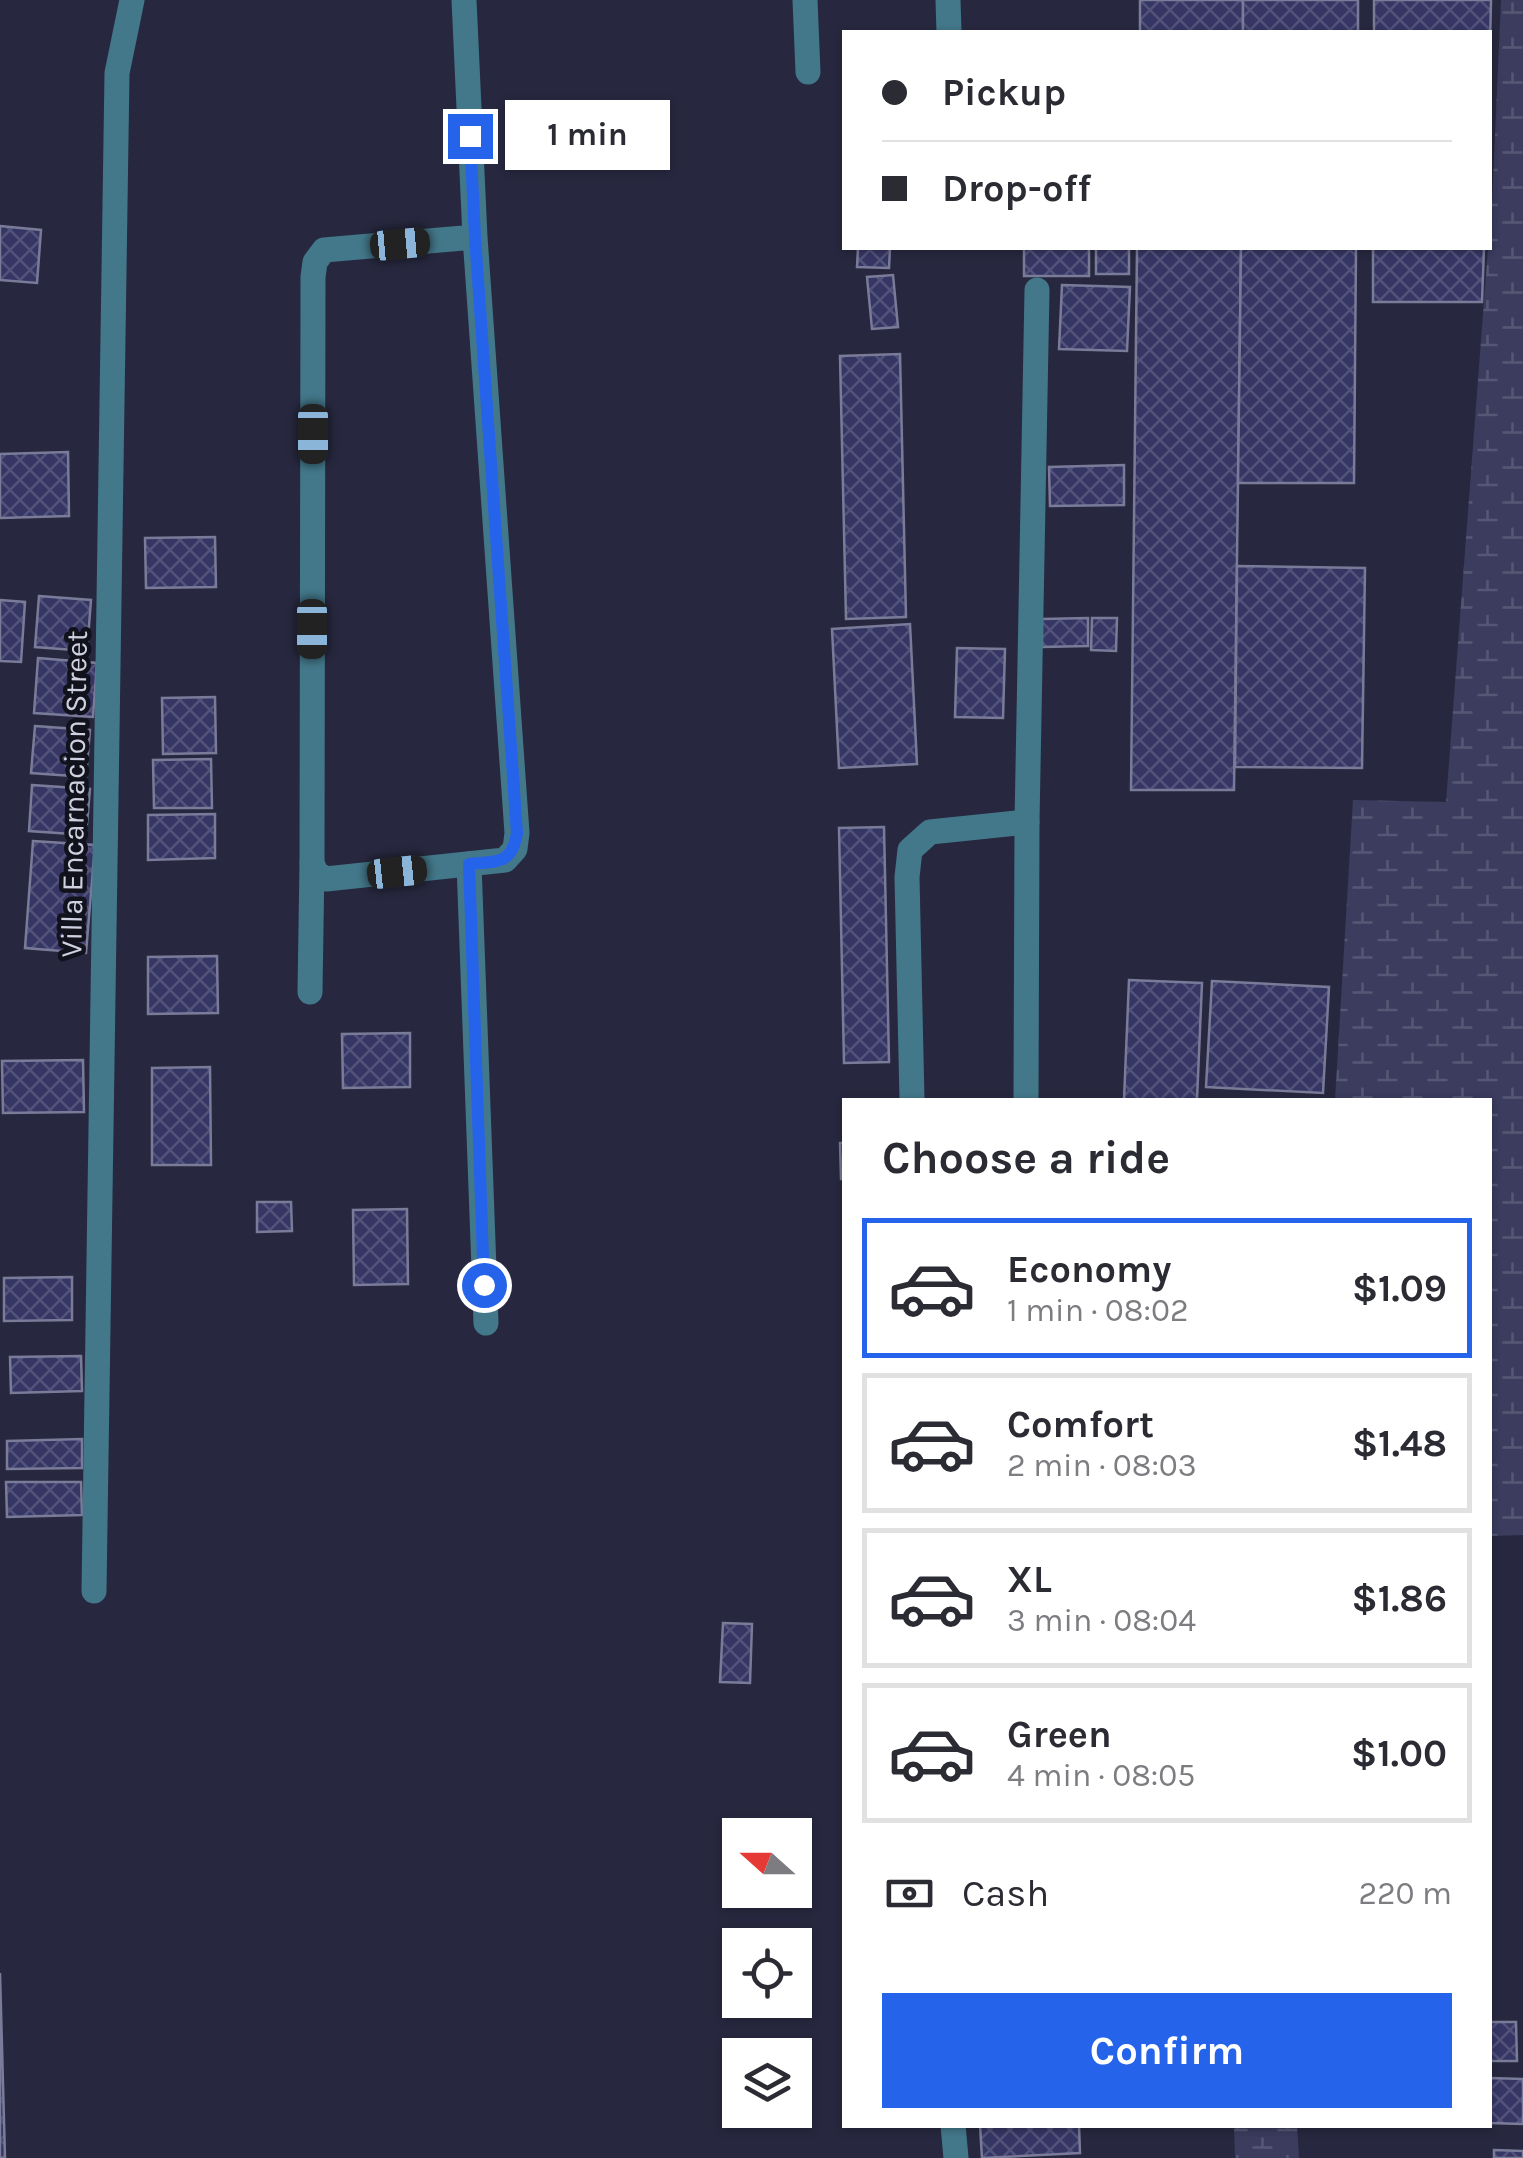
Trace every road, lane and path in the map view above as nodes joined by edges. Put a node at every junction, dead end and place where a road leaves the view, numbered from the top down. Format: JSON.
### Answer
{"nodes":[{"id":1,"x":132,"y":0,"type":"edge"},
{"id":2,"x":464,"y":0,"type":"edge"},
{"id":3,"x":805,"y":0,"type":"edge"},
{"id":4,"x":948,"y":0,"type":"edge"},
{"id":5,"x":948,"y":30,"type":"edge"},
{"id":6,"x":808,"y":72,"type":"dead end"},
{"id":7,"x":475,"y":237,"type":"junction"},
{"id":8,"x":1037,"y":290,"type":"dead end"},
{"id":9,"x":1027,"y":822,"type":"junction"},
{"id":10,"x":312,"y":863,"type":"junction"},
{"id":11,"x":469,"y":864,"type":"junction"},
{"id":12,"x":310,"y":992,"type":"dead end"},
{"id":13,"x":912,"y":1098,"type":"edge"},
{"id":14,"x":1026,"y":1098,"type":"edge"},
{"id":15,"x":486,"y":1324,"type":"dead end"},
{"id":16,"x":94,"y":1591,"type":"dead end"},
{"id":17,"x":953,"y":2128,"type":"edge"},
{"id":18,"x":956,"y":2158,"type":"edge"}],
"edges":[{"from":1,"to":16,"type":"street","name":"Villa Encarnacion Street"},
{"from":2,"to":7,"type":"street"},
{"from":3,"to":6,"type":"street"},
{"from":4,"to":5,"type":"street"},
{"from":7,"to":10,"type":"street"},
{"from":7,"to":11,"type":"street"},
{"from":8,"to":9,"type":"street"},
{"from":9,"to":13,"type":"street"},
{"from":9,"to":14,"type":"street"},
{"from":10,"to":11,"type":"street"},
{"from":10,"to":12,"type":"street"},
{"from":11,"to":15,"type":"street"},
{"from":17,"to":18,"type":"street"}]}
